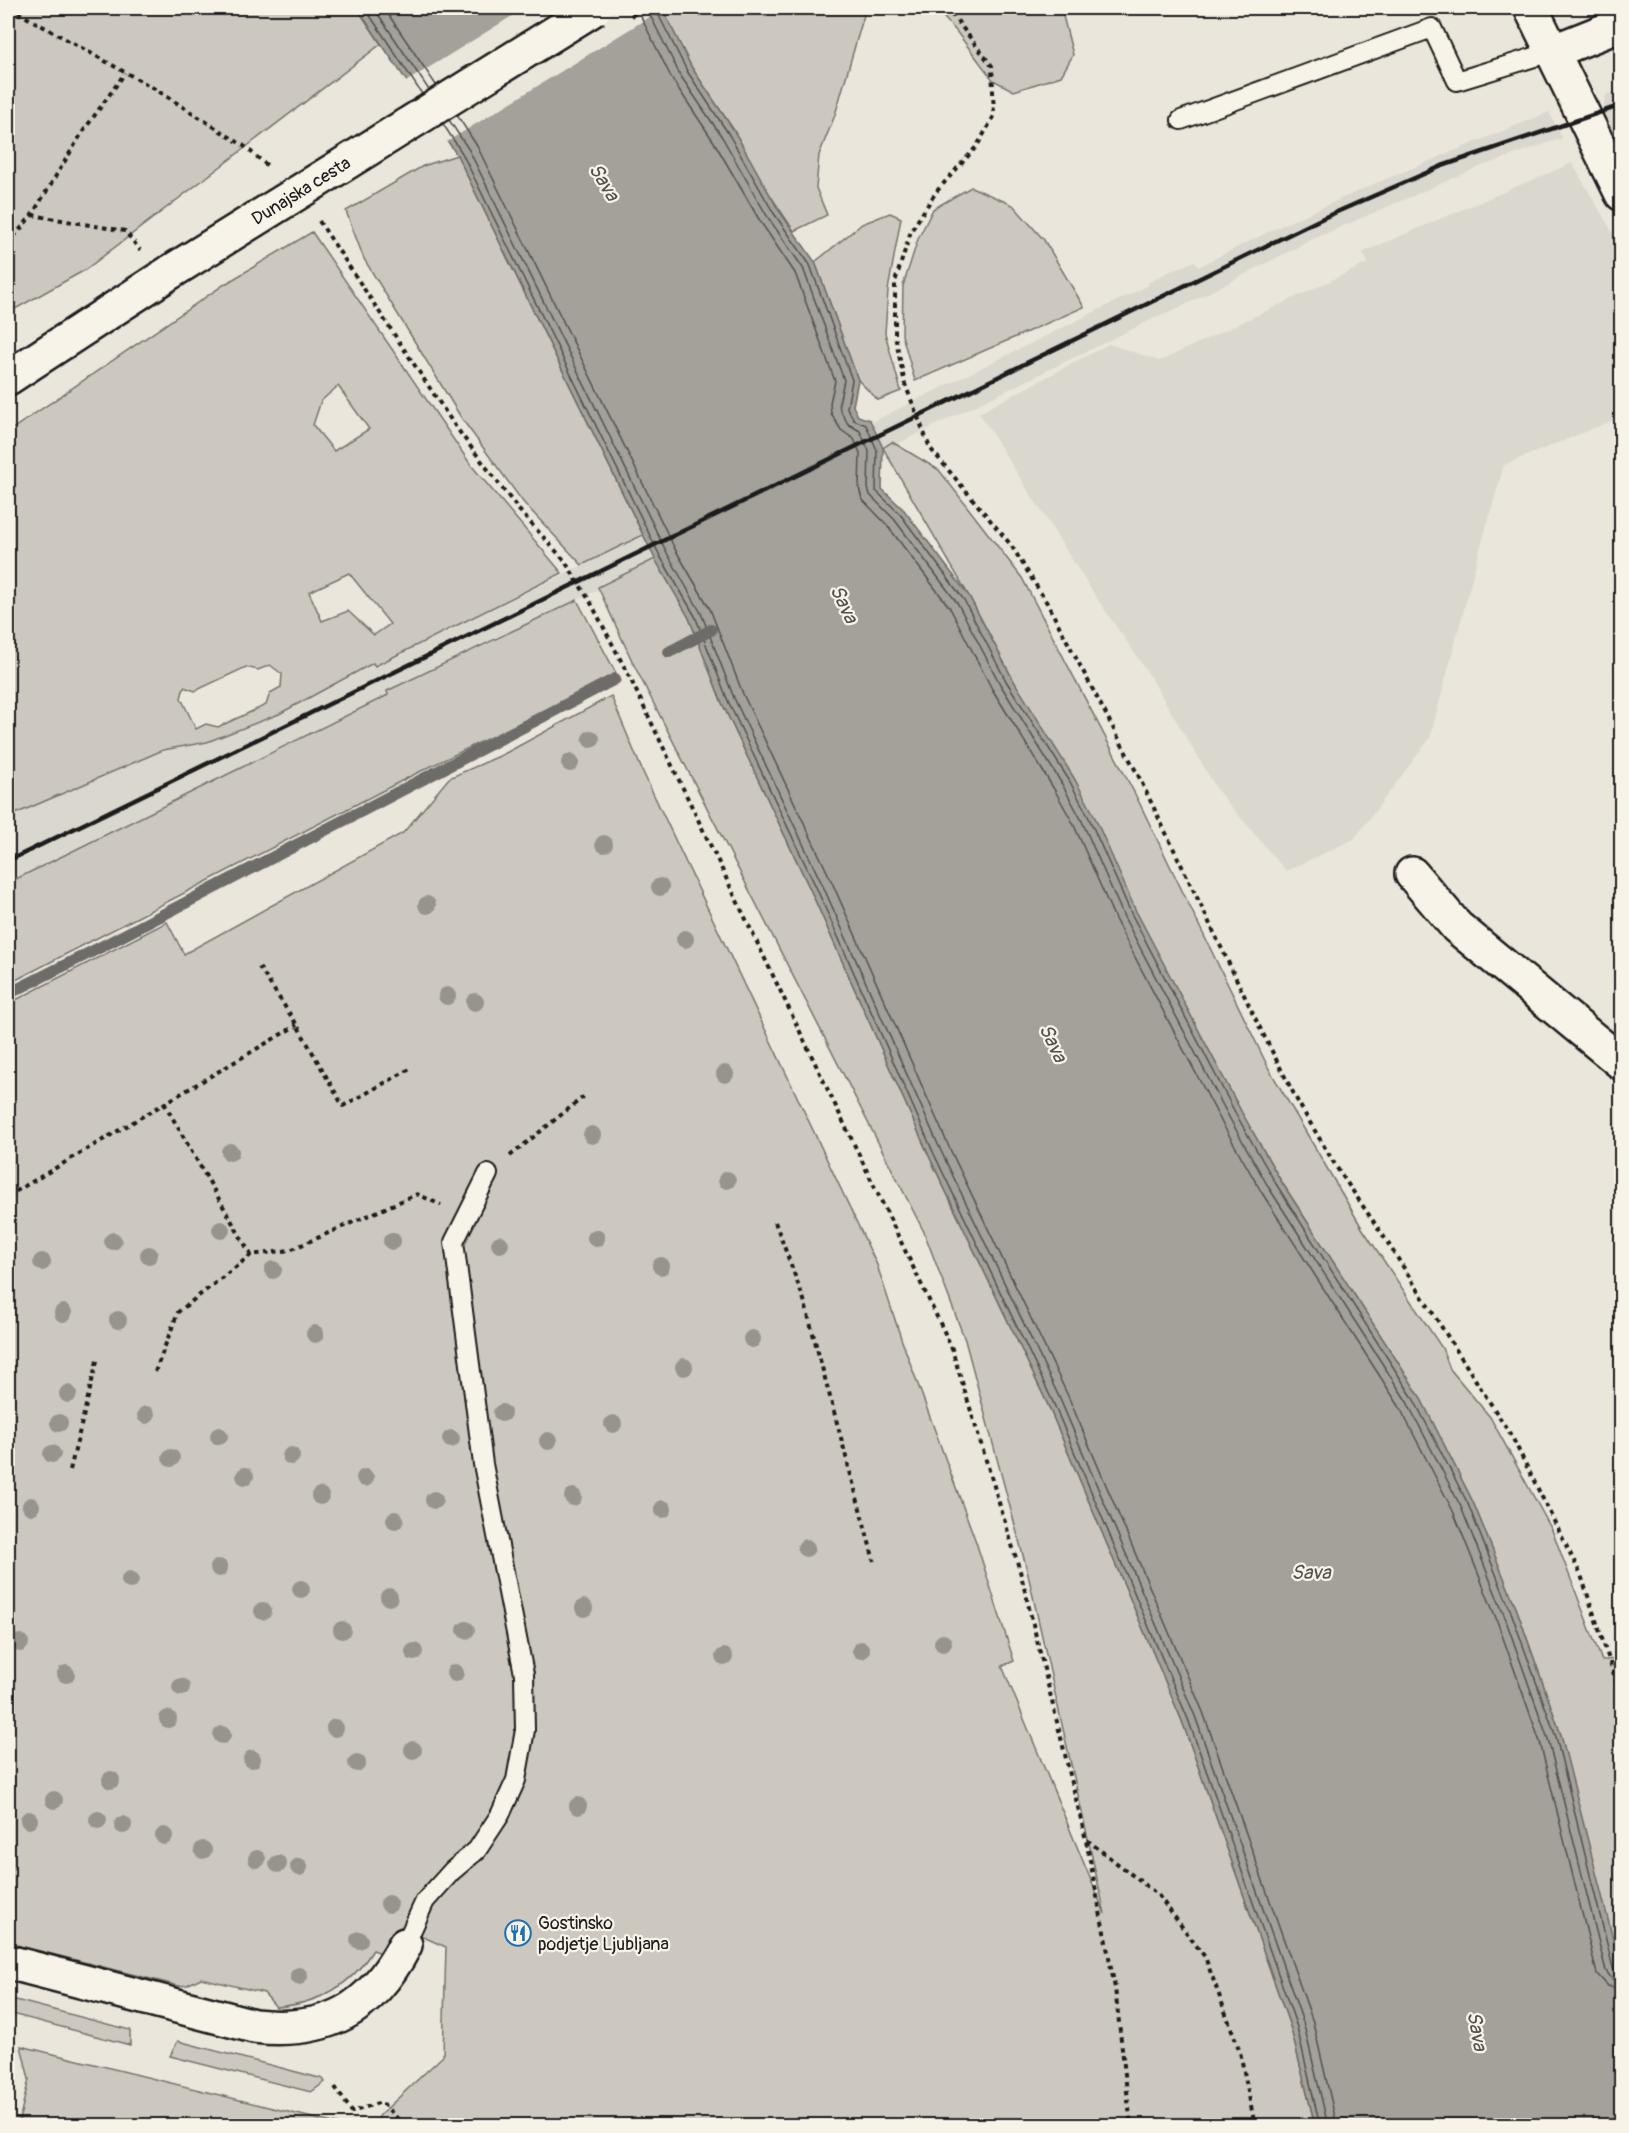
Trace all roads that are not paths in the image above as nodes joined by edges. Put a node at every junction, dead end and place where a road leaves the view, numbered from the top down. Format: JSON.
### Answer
{"nodes":[{"id":1,"x":595,"y":8,"type":"edge"},
{"id":2,"x":1531,"y":8,"type":"edge"},
{"id":3,"x":1622,"y":24,"type":"edge"},
{"id":4,"x":1554,"y":51,"type":"junction"},
{"id":5,"x":1180,"y":120,"type":"dead end"},
{"id":6,"x":1622,"y":194,"type":"edge"},
{"id":7,"x":8,"y":378,"type":"edge"},
{"id":8,"x":1412,"y":874,"type":"dead end"},
{"id":9,"x":1622,"y":1063,"type":"edge"},
{"id":10,"x":488,"y":1174,"type":"road end"},
{"id":11,"x":405,"y":1945,"type":"joint"},
{"id":12,"x":8,"y":1962,"type":"edge"}],
"edges":[{"from":1,"to":7,"type":"street","name":"Dunajska cesta","bridge":true},
{"from":2,"to":4,"type":"street"},
{"from":3,"to":4,"type":"street"},
{"from":4,"to":5,"type":"lane"},
{"from":4,"to":6,"type":"street"},
{"from":8,"to":9,"type":"street"},
{"from":10,"to":11,"type":"lane"},
{"from":11,"to":12,"type":"street"}]}
